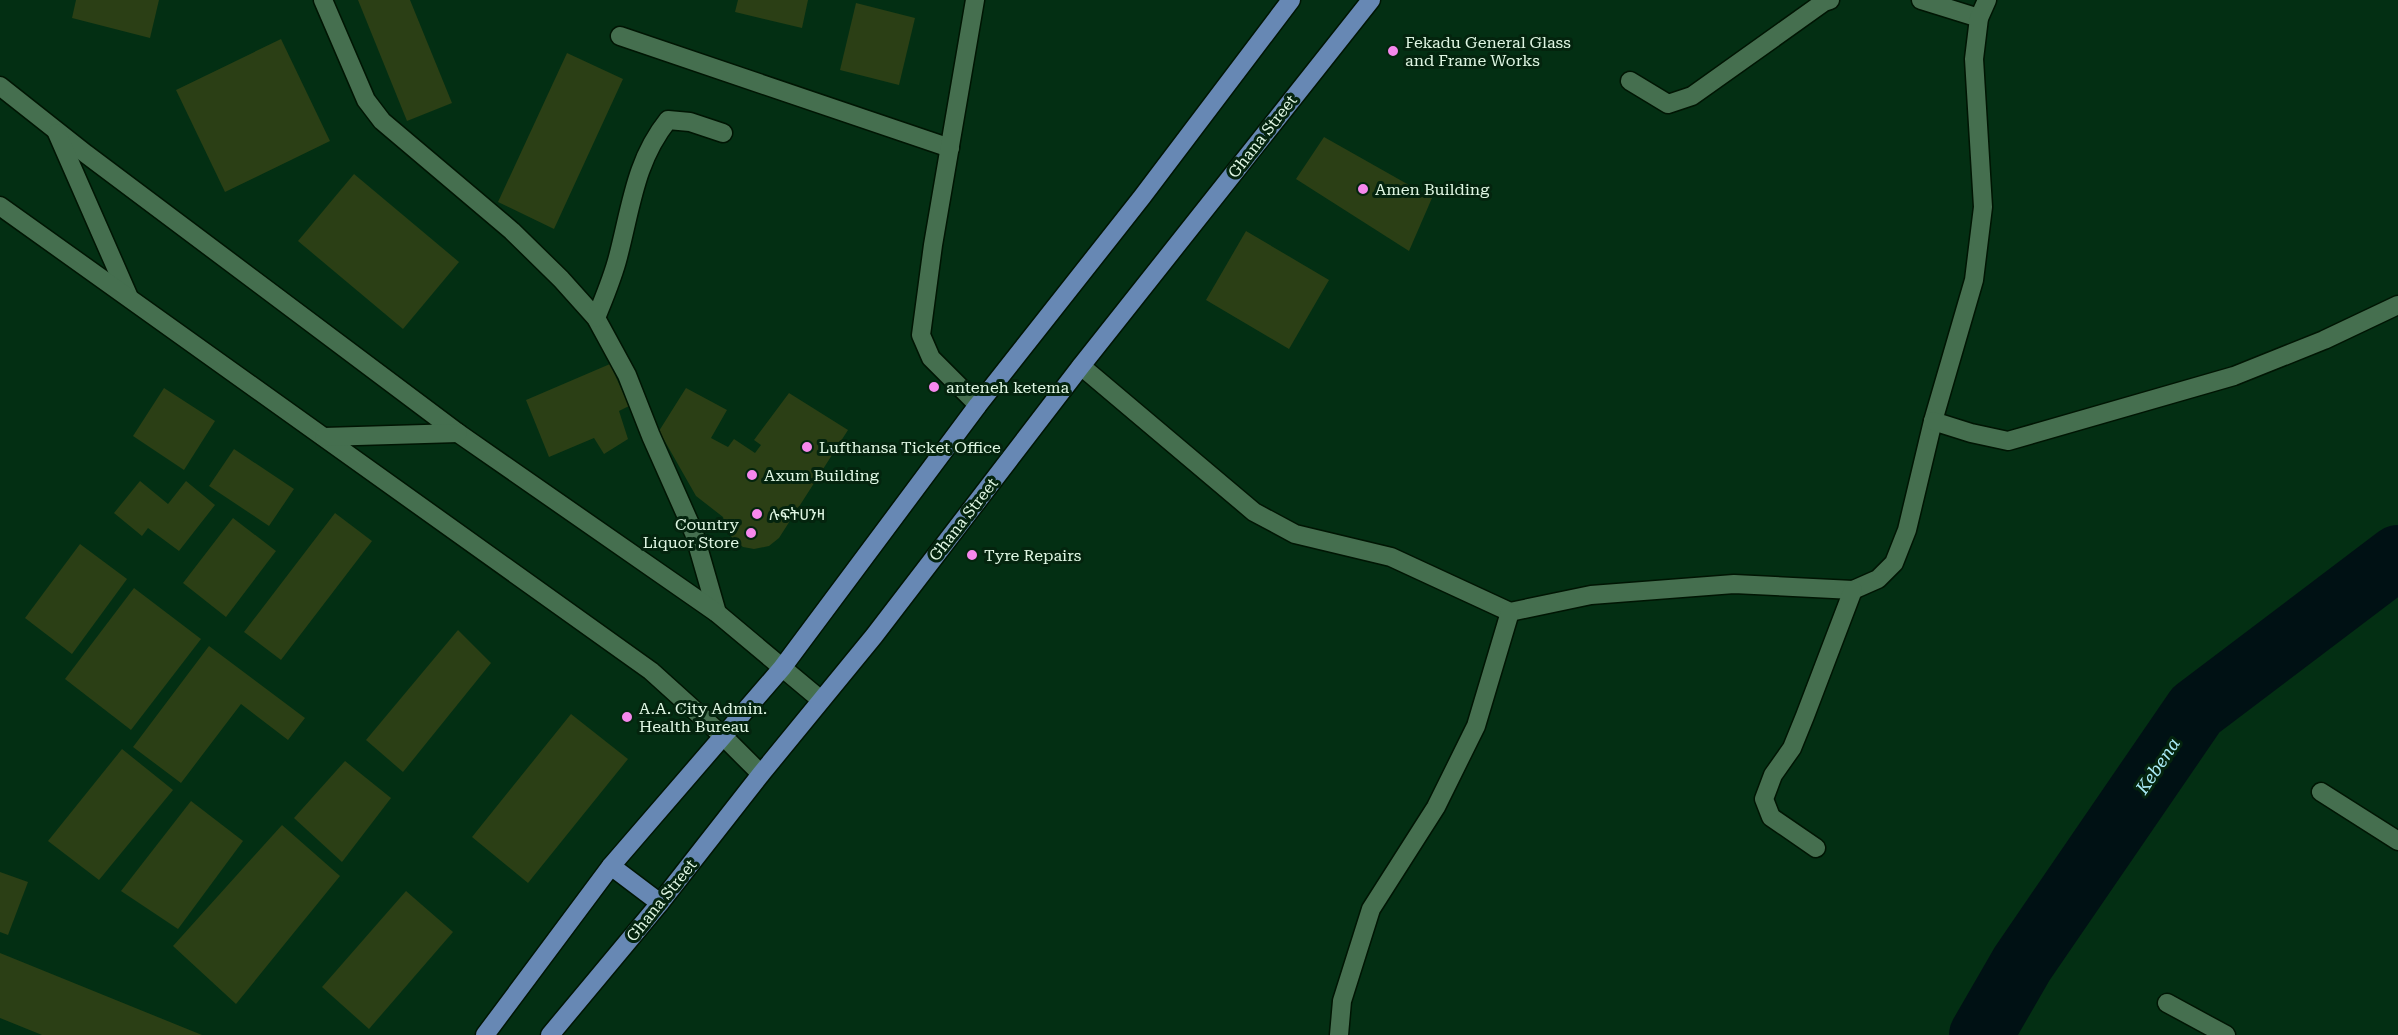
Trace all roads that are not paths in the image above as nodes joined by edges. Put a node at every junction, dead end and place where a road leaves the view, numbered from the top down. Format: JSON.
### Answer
{"nodes":[{"id":1,"x":323,"y":0,"type":"edge"},
{"id":2,"x":975,"y":0,"type":"edge"},
{"id":3,"x":1291,"y":0,"type":"edge"},
{"id":4,"x":1371,"y":0,"type":"edge"},
{"id":5,"x":1830,"y":0,"type":"edge"},
{"id":6,"x":1921,"y":0,"type":"edge"},
{"id":7,"x":1987,"y":0,"type":"edge"},
{"id":8,"x":1979,"y":18,"type":"junction"},
{"id":9,"x":620,"y":36,"type":"dead end"},
{"id":10,"x":1630,"y":81,"type":"dead end"},
{"id":11,"x":0,"y":87,"type":"edge"},
{"id":12,"x":56,"y":130,"type":"junction"},
{"id":13,"x":723,"y":133,"type":"dead end"},
{"id":14,"x":950,"y":148,"type":"junction"},
{"id":15,"x":0,"y":206,"type":"edge"},
{"id":16,"x":128,"y":297,"type":"junction"},
{"id":17,"x":2398,"y":305,"type":"edge"},
{"id":18,"x":596,"y":318,"type":"junction"},
{"id":19,"x":1082,"y":366,"type":"junction"},
{"id":20,"x":978,"y":405,"type":"junction"},
{"id":21,"x":1933,"y":421,"type":"junction"},
{"id":22,"x":458,"y":432,"type":"junction"},
{"id":23,"x":324,"y":437,"type":"junction"},
{"id":24,"x":1853,"y":590,"type":"junction"},
{"id":25,"x":1510,"y":612,"type":"junction"},
{"id":26,"x":717,"y":613,"type":"junction"},
{"id":27,"x":782,"y":668,"type":"junction"},
{"id":28,"x":821,"y":700,"type":"junction"},
{"id":29,"x":723,"y":736,"type":"junction"},
{"id":30,"x":761,"y":774,"type":"junction"},
{"id":31,"x":2321,"y":792,"type":"dead end"},
{"id":32,"x":2398,"y":841,"type":"edge"},
{"id":33,"x":1816,"y":848,"type":"dead end"},
{"id":34,"x":611,"y":866,"type":"junction"},
{"id":35,"x":660,"y":903,"type":"junction"},
{"id":36,"x":2167,"y":1004,"type":"dead end"},
{"id":37,"x":484,"y":1035,"type":"edge"},
{"id":38,"x":550,"y":1035,"type":"edge"},
{"id":39,"x":1339,"y":1035,"type":"edge"},
{"id":40,"x":2226,"y":1035,"type":"edge"}],
"edges":[{"from":1,"to":18,"type":"street"},
{"from":2,"to":14,"type":"street"},
{"from":3,"to":20,"type":"main road"},
{"from":4,"to":19,"type":"main road","name":"Ghana Street"},
{"from":5,"to":10,"type":"street"},
{"from":6,"to":8,"type":"street"},
{"from":7,"to":8,"type":"street"},
{"from":8,"to":21,"type":"street"},
{"from":9,"to":14,"type":"street"},
{"from":11,"to":12,"type":"street"},
{"from":12,"to":16,"type":"street"},
{"from":12,"to":22,"type":"street"},
{"from":13,"to":18,"type":"street"},
{"from":14,"to":20,"type":"street"},
{"from":15,"to":16,"type":"street"},
{"from":16,"to":23,"type":"street"},
{"from":17,"to":21,"type":"street"},
{"from":18,"to":26,"type":"street"},
{"from":19,"to":25,"type":"street"},
{"from":19,"to":28,"type":"main road","name":"Ghana Street"},
{"from":20,"to":27,"type":"main road"},
{"from":21,"to":24,"type":"street"},
{"from":22,"to":23,"type":"street"},
{"from":22,"to":26,"type":"street"},
{"from":23,"to":29,"type":"street"},
{"from":24,"to":25,"type":"street"},
{"from":24,"to":33,"type":"street"},
{"from":25,"to":39,"type":"street"},
{"from":26,"to":27,"type":"street"},
{"from":27,"to":28,"type":"street"},
{"from":27,"to":29,"type":"main road"},
{"from":28,"to":30,"type":"main road","name":"Ghana Street"},
{"from":29,"to":30,"type":"street"},
{"from":29,"to":34,"type":"main road"},
{"from":30,"to":35,"type":"main road","name":"Ghana Street"},
{"from":31,"to":32,"type":"street"},
{"from":34,"to":35,"type":"main road"},
{"from":34,"to":37,"type":"main road"},
{"from":35,"to":38,"type":"main road","name":"Ghana Street"},
{"from":36,"to":40,"type":"street"}]}
